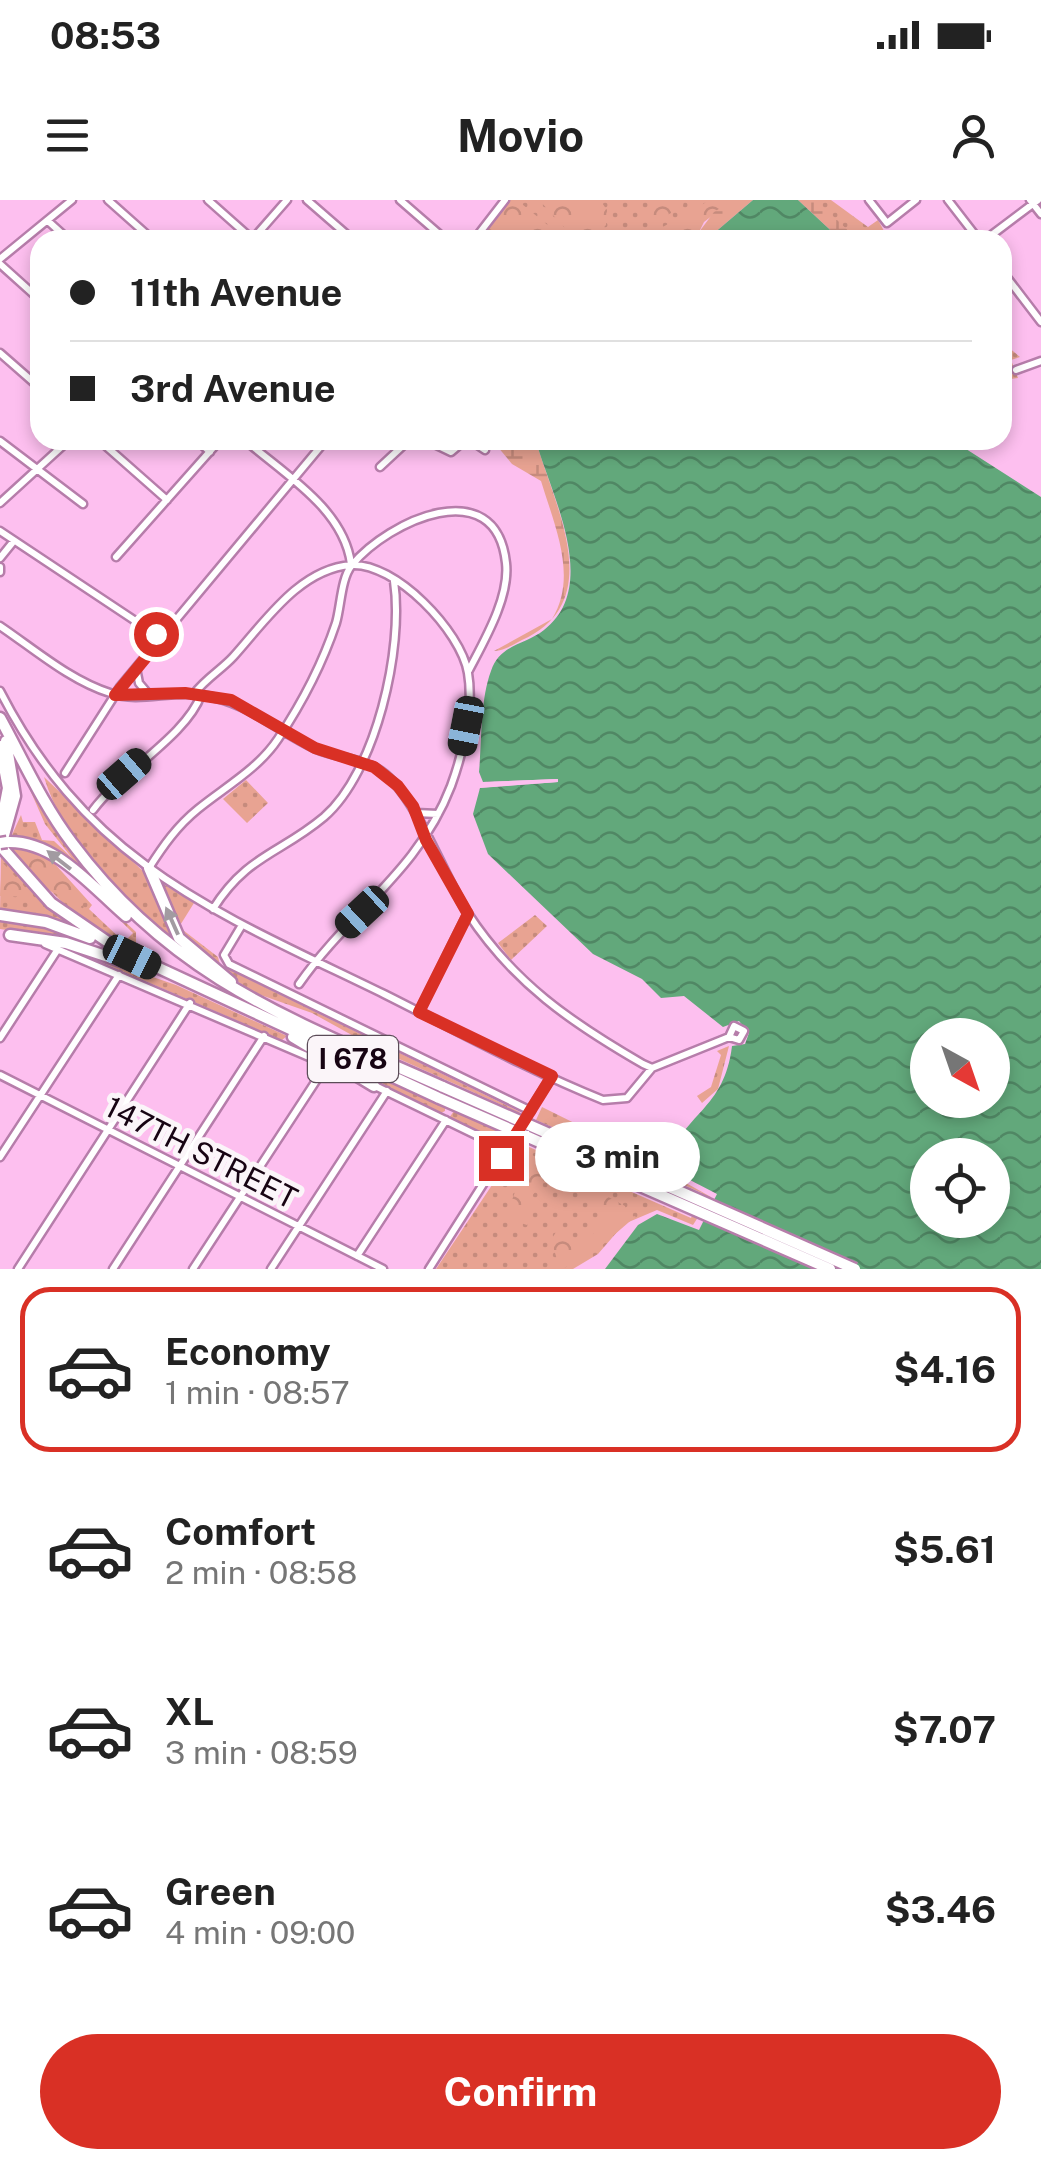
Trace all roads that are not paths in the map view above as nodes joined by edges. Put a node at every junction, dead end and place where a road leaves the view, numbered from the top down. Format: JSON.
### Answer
{"nodes":[{"id":1,"x":72,"y":200,"type":"edge"},
{"id":2,"x":108,"y":200,"type":"edge"},
{"id":3,"x":208,"y":200,"type":"edge"},
{"id":4,"x":286,"y":200,"type":"edge"},
{"id":5,"x":307,"y":200,"type":"edge"},
{"id":6,"x":400,"y":200,"type":"edge"},
{"id":7,"x":869,"y":200,"type":"edge"},
{"id":8,"x":916,"y":200,"type":"edge"},
{"id":9,"x":948,"y":200,"type":"edge"},
{"id":10,"x":1034,"y":201,"type":"edge"},
{"id":11,"x":499,"y":202,"type":"edge"},
{"id":12,"x":1041,"y":214,"type":"edge"},
{"id":13,"x":48,"y":221,"type":"junction"},
{"id":14,"x":37,"y":230,"type":"edge"},
{"id":15,"x":58,"y":230,"type":"edge"},
{"id":16,"x":142,"y":230,"type":"edge"},
{"id":17,"x":241,"y":230,"type":"edge"},
{"id":18,"x":260,"y":230,"type":"edge"},
{"id":19,"x":342,"y":230,"type":"edge"},
{"id":20,"x":434,"y":230,"type":"edge"},
{"id":21,"x":481,"y":230,"type":"edge"},
{"id":22,"x":974,"y":230,"type":"edge"},
{"id":23,"x":995,"y":230,"type":"edge"},
{"id":24,"x":30,"y":236,"type":"edge"},
{"id":25,"x":0,"y":262,"type":"edge"},
{"id":26,"x":1012,"y":283,"type":"edge"},
{"id":27,"x":30,"y":290,"type":"edge"},
{"id":28,"x":1039,"y":316,"type":"edge"},
{"id":29,"x":0,"y":352,"type":"edge"},
{"id":30,"x":1041,"y":361,"type":"edge"},
{"id":31,"x":1016,"y":370,"type":"dead end"},
{"id":32,"x":30,"y":379,"type":"edge"},
{"id":33,"x":0,"y":441,"type":"edge"},
{"id":34,"x":57,"y":450,"type":"edge"},
{"id":35,"x":110,"y":450,"type":"edge"},
{"id":36,"x":257,"y":450,"type":"edge"},
{"id":37,"x":317,"y":450,"type":"edge"},
{"id":38,"x":398,"y":450,"type":"edge"},
{"id":39,"x":210,"y":452,"type":"edge"},
{"id":40,"x":380,"y":467,"type":"dead end"},
{"id":41,"x":36,"y":470,"type":"junction"},
{"id":42,"x":291,"y":480,"type":"junction"},
{"id":43,"x":166,"y":500,"type":"junction"},
{"id":44,"x":0,"y":502,"type":"edge"},
{"id":45,"x":83,"y":504,"type":"dead end"},
{"id":46,"x":0,"y":531,"type":"edge"},
{"id":47,"x":14,"y":542,"type":"junction"},
{"id":48,"x":116,"y":557,"type":"dead end"},
{"id":49,"x":0,"y":558,"type":"edge"},
{"id":50,"x":352,"y":565,"type":"junction"},
{"id":51,"x":394,"y":580,"type":"junction"},
{"id":52,"x":414,"y":594,"type":"junction"},
{"id":53,"x":397,"y":608,"type":"junction"},
{"id":54,"x":0,"y":626,"type":"edge"},
{"id":55,"x":162,"y":638,"type":"junction"},
{"id":56,"x":136,"y":668,"type":"junction"},
{"id":57,"x":468,"y":672,"type":"junction"},
{"id":58,"x":0,"y":691,"type":"edge"},
{"id":59,"x":198,"y":694,"type":"junction"},
{"id":60,"x":115,"y":695,"type":"junction"},
{"id":61,"x":150,"y":696,"type":"junction"},
{"id":62,"x":0,"y":718,"type":"edge"},
{"id":63,"x":0,"y":726,"type":"edge"},
{"id":64,"x":284,"y":730,"type":"junction"},
{"id":65,"x":0,"y":746,"type":"edge"},
{"id":66,"x":360,"y":762,"type":"junction"},
{"id":67,"x":65,"y":773,"type":"dead end"},
{"id":68,"x":94,"y":810,"type":"dead end"},
{"id":69,"x":416,"y":814,"type":"junction"},
{"id":70,"x":438,"y":814,"type":"junction"},
{"id":71,"x":0,"y":829,"type":"edge"},
{"id":72,"x":426,"y":840,"type":"junction"},
{"id":73,"x":2,"y":846,"type":"edge"},
{"id":74,"x":148,"y":868,"type":"junction"},
{"id":75,"x":213,"y":908,"type":"junction"},
{"id":76,"x":468,"y":914,"type":"junction"},
{"id":77,"x":0,"y":915,"type":"edge"},
{"id":78,"x":242,"y":925,"type":"junction"},
{"id":79,"x":5,"y":934,"type":"edge"},
{"id":80,"x":58,"y":949,"type":"junction"},
{"id":81,"x":132,"y":957,"type":"junction"},
{"id":82,"x":316,"y":960,"type":"junction"},
{"id":83,"x":191,"y":963,"type":"junction"},
{"id":84,"x":119,"y":975,"type":"junction"},
{"id":85,"x":186,"y":984,"type":"junction"},
{"id":86,"x":299,"y":984,"type":"dead end"},
{"id":87,"x":190,"y":1004,"type":"junction"},
{"id":88,"x":419,"y":1012,"type":"junction"},
{"id":89,"x":267,"y":1020,"type":"junction"},
{"id":90,"x":300,"y":1023,"type":"junction"},
{"id":91,"x":264,"y":1036,"type":"junction"},
{"id":92,"x":729,"y":1037,"type":"dead end"},
{"id":93,"x":0,"y":1038,"type":"edge"},
{"id":94,"x":327,"y":1064,"type":"junction"},
{"id":95,"x":652,"y":1068,"type":"junction"},
{"id":96,"x":0,"y":1075,"type":"edge"},
{"id":97,"x":552,"y":1076,"type":"junction"},
{"id":98,"x":374,"y":1086,"type":"junction"},
{"id":99,"x":387,"y":1092,"type":"junction"},
{"id":100,"x":441,"y":1092,"type":"junction"},
{"id":101,"x":40,"y":1096,"type":"junction"},
{"id":102,"x":531,"y":1111,"type":"junction"},
{"id":103,"x":446,"y":1120,"type":"junction"},
{"id":104,"x":108,"y":1131,"type":"junction"},
{"id":105,"x":506,"y":1150,"type":"junction"},
{"id":106,"x":0,"y":1157,"type":"edge"},
{"id":107,"x":179,"y":1168,"type":"junction"},
{"id":108,"x":239,"y":1198,"type":"junction"},
{"id":109,"x":298,"y":1227,"type":"junction"},
{"id":110,"x":357,"y":1256,"type":"junction"},
{"id":111,"x":18,"y":1269,"type":"edge"},
{"id":112,"x":113,"y":1269,"type":"edge"},
{"id":113,"x":193,"y":1269,"type":"edge"},
{"id":114,"x":271,"y":1269,"type":"edge"},
{"id":115,"x":383,"y":1269,"type":"edge"},
{"id":116,"x":429,"y":1269,"type":"edge"},
{"id":117,"x":830,"y":1269,"type":"edge"},
{"id":118,"x":855,"y":1269,"type":"edge"}],
"edges":[{"from":1,"to":13,"type":"street"},
{"from":2,"to":16,"type":"street"},
{"from":3,"to":17,"type":"street"},
{"from":4,"to":18,"type":"street"},
{"from":5,"to":19,"type":"street"},
{"from":6,"to":20,"type":"street"},
{"from":7,"to":8,"type":"street"},
{"from":9,"to":22,"type":"street"},
{"from":10,"to":12,"type":"street"},
{"from":10,"to":23,"type":"street"},
{"from":11,"to":21,"type":"street"},
{"from":13,"to":14,"type":"street"},
{"from":13,"to":15,"type":"street"},
{"from":24,"to":25,"type":"street"},
{"from":25,"to":27,"type":"street"},
{"from":26,"to":28,"type":"street"},
{"from":29,"to":32,"type":"street"},
{"from":30,"to":31,"type":"street"},
{"from":33,"to":41,"type":"street"},
{"from":34,"to":41,"type":"street"},
{"from":35,"to":43,"type":"street"},
{"from":36,"to":42,"type":"street"},
{"from":37,"to":42,"type":"street"},
{"from":38,"to":40,"type":"street"},
{"from":39,"to":43,"type":"street"},
{"from":41,"to":44,"type":"street"},
{"from":41,"to":45,"type":"street"},
{"from":42,"to":50,"type":"street"},
{"from":42,"to":55,"type":"street"},
{"from":43,"to":48,"type":"street"},
{"from":46,"to":47,"type":"street"},
{"from":47,"to":49,"type":"street"},
{"from":47,"to":55,"type":"street"},
{"from":50,"to":51,"type":"street"},
{"from":50,"to":57,"type":"street"},
{"from":50,"to":59,"type":"street"},
{"from":50,"to":64,"type":"street"},
{"from":51,"to":52,"type":"street"},
{"from":51,"to":53,"type":"street"},
{"from":52,"to":53,"type":"street"},
{"from":52,"to":57,"type":"street"},
{"from":53,"to":66,"type":"street"},
{"from":54,"to":60,"type":"street"},
{"from":55,"to":56,"type":"street"},
{"from":56,"to":60,"type":"street"},
{"from":56,"to":61,"type":"street"},
{"from":57,"to":70,"type":"street"},
{"from":58,"to":74,"type":"street"},
{"from":59,"to":61,"type":"street"},
{"from":59,"to":64,"type":"street"},
{"from":59,"to":68,"type":"street"},
{"from":60,"to":61,"type":"street"},
{"from":60,"to":67,"type":"street"},
{"from":62,"to":83,"type":"highway","number":"I 678"},
{"from":63,"to":73,"type":"highway"},
{"from":64,"to":66,"type":"street"},
{"from":64,"to":74,"type":"street"},
{"from":65,"to":71,"type":"highway"},
{"from":66,"to":69,"type":"street"},
{"from":66,"to":75,"type":"street"},
{"from":69,"to":70,"type":"street"},
{"from":69,"to":72,"type":"street"},
{"from":70,"to":72,"type":"street"},
{"from":72,"to":76,"type":"street"},
{"from":72,"to":82,"type":"street"},
{"from":73,"to":81,"type":"highway","number":"I 678"},
{"from":83,"to":73,"type":"highway","one_way":true},
{"from":74,"to":75,"type":"street"},
{"from":90,"to":74,"type":"highway","one_way":true},
{"from":75,"to":78,"type":"street"},
{"from":76,"to":88,"type":"street"},
{"from":76,"to":95,"type":"street"},
{"from":77,"to":81,"type":"highway"},
{"from":78,"to":82,"type":"street"},
{"from":78,"to":102,"type":"street"},
{"from":79,"to":80,"type":"street"},
{"from":79,"to":85,"type":"highway"},
{"from":80,"to":84,"type":"street"},
{"from":80,"to":93,"type":"street"},
{"from":81,"to":85,"type":"highway","number":"I 678"},
{"from":82,"to":86,"type":"street"},
{"from":82,"to":88,"type":"street"},
{"from":83,"to":90,"type":"highway","number":"I 678"},
{"from":84,"to":87,"type":"street"},
{"from":84,"to":101,"type":"street"},
{"from":85,"to":89,"type":"highway","number":"I 678"},
{"from":87,"to":91,"type":"street"},
{"from":87,"to":104,"type":"street"},
{"from":88,"to":97,"type":"street"},
{"from":89,"to":98,"type":"highway"},
{"from":89,"to":100,"type":"highway","number":"I 678"},
{"from":90,"to":100,"type":"highway","number":"I 678"},
{"from":91,"to":94,"type":"street"},
{"from":91,"to":107,"type":"street"},
{"from":92,"to":95,"type":"street"},
{"from":94,"to":98,"type":"street"},
{"from":94,"to":108,"type":"street"},
{"from":95,"to":97,"type":"street"},
{"from":96,"to":101,"type":"street","name":"147TH STREET"},
{"from":97,"to":102,"type":"street"},
{"from":98,"to":99,"type":"street"},
{"from":99,"to":103,"type":"street"},
{"from":99,"to":109,"type":"street"},
{"from":100,"to":117,"type":"highway","number":"I 678","bridge":true},
{"from":100,"to":118,"type":"highway","number":"I 678","bridge":true},
{"from":101,"to":104,"type":"street","name":"147TH STREET"},
{"from":101,"to":106,"type":"street"},
{"from":102,"to":105,"type":"street"},
{"from":103,"to":105,"type":"street"},
{"from":103,"to":110,"type":"street"},
{"from":104,"to":107,"type":"street","name":"147TH STREET"},
{"from":104,"to":111,"type":"street"},
{"from":105,"to":116,"type":"street"},
{"from":107,"to":108,"type":"street","name":"147TH STREET"},
{"from":107,"to":112,"type":"street"},
{"from":108,"to":109,"type":"street","name":"147TH STREET"},
{"from":108,"to":113,"type":"street"},
{"from":109,"to":110,"type":"street","name":"147TH STREET"},
{"from":109,"to":114,"type":"street"},
{"from":110,"to":115,"type":"street","name":"147TH STREET"}]}
